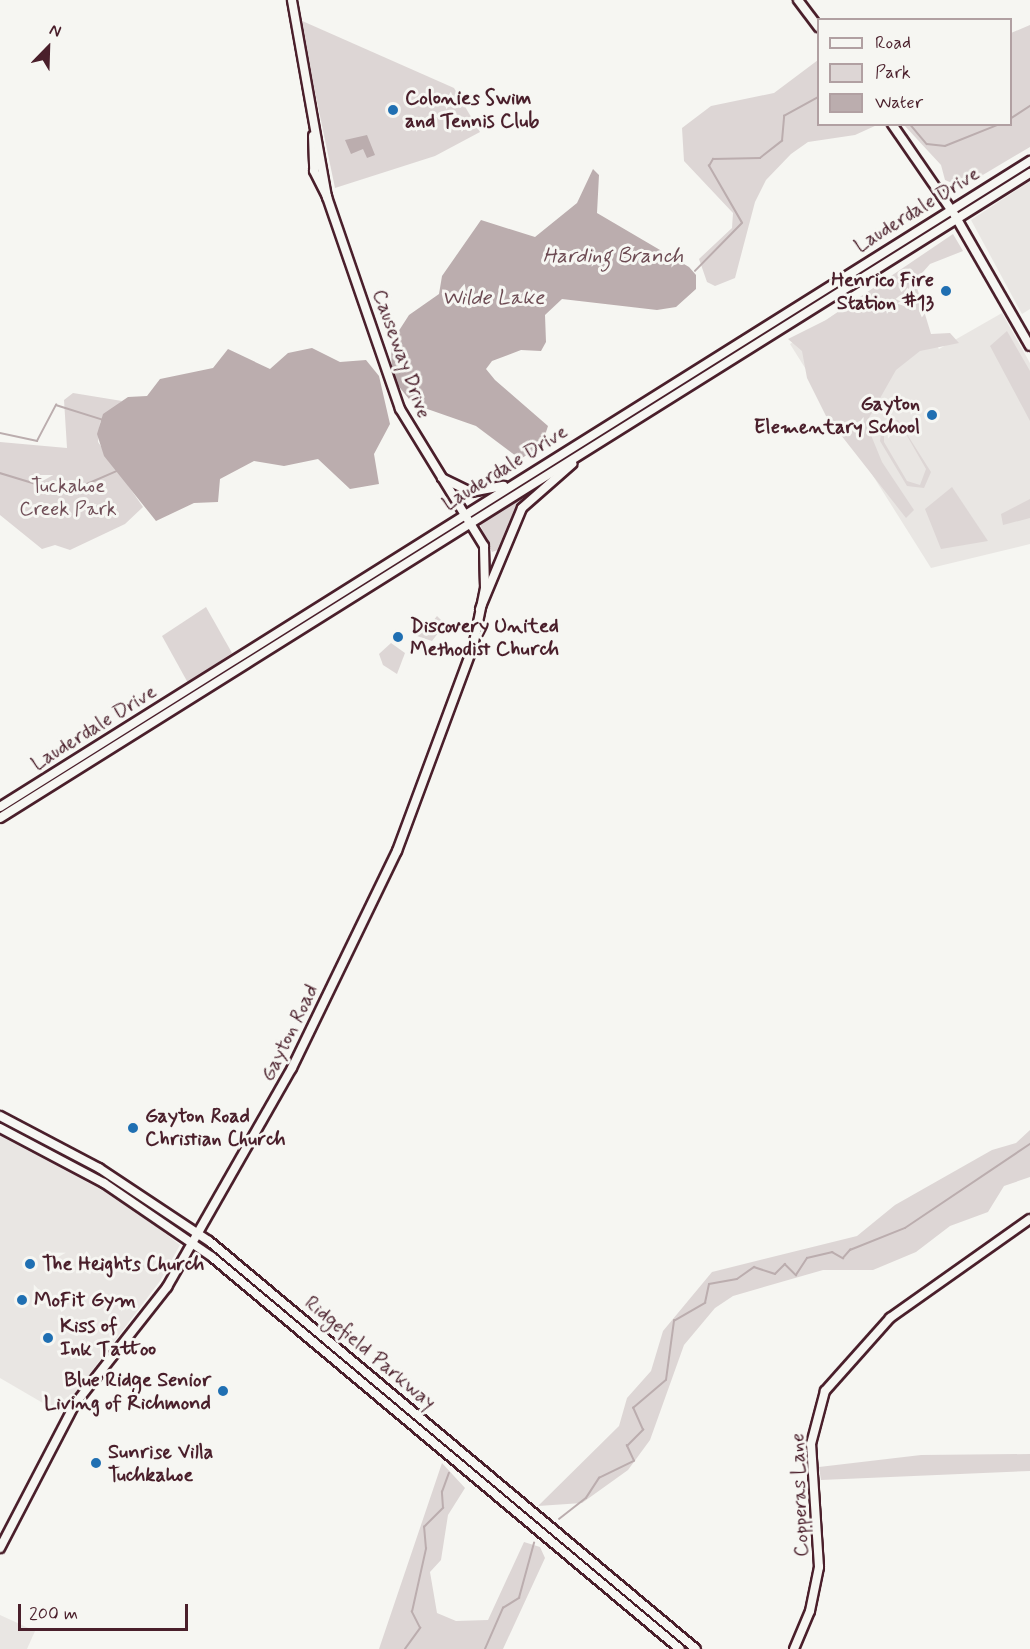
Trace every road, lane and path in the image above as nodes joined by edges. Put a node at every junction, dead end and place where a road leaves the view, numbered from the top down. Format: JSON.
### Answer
{"nodes":[{"id":1,"x":292,"y":0,"type":"edge"},
{"id":2,"x":798,"y":0,"type":"edge"},
{"id":3,"x":817,"y":24,"type":"edge"},
{"id":4,"x":893,"y":126,"type":"edge"},
{"id":5,"x":1030,"y":161,"type":"edge"},
{"id":6,"x":1030,"y":173,"type":"edge"},
{"id":7,"x":950,"y":208,"type":"junction"},
{"id":8,"x":956,"y":217,"type":"junction"},
{"id":9,"x":1030,"y":346,"type":"edge"},
{"id":10,"x":601,"y":440,"type":"junction"},
{"id":11,"x":442,"y":478,"type":"junction"},
{"id":12,"x":515,"y":482,"type":"junction"},
{"id":13,"x":464,"y":513,"type":"junction"},
{"id":14,"x":470,"y":522,"type":"junction"},
{"id":15,"x":480,"y":609,"type":"junction"},
{"id":16,"x":0,"y":807,"type":"edge"},
{"id":17,"x":0,"y":818,"type":"edge"},
{"id":18,"x":0,"y":1116,"type":"edge"},
{"id":19,"x":0,"y":1128,"type":"edge"},
{"id":20,"x":1030,"y":1220,"type":"edge"},
{"id":21,"x":199,"y":1234,"type":"junction"},
{"id":22,"x":193,"y":1243,"type":"junction"},
{"id":23,"x":0,"y":1548,"type":"edge"},
{"id":24,"x":680,"y":1649,"type":"edge"},
{"id":25,"x":696,"y":1649,"type":"edge"},
{"id":26,"x":794,"y":1649,"type":"edge"}],
"edges":[{"from":1,"to":11,"type":"street","name":"Causeway Drive"},
{"from":2,"to":3,"type":"street"},
{"from":4,"to":7,"type":"street"},
{"from":5,"to":7,"type":"main road","name":"Lauderdale Drive"},
{"from":6,"to":8,"type":"main road","name":"Lauderdale Drive"},
{"from":7,"to":8,"type":"main road"},
{"from":7,"to":12,"type":"main road","name":"Lauderdale Drive"},
{"from":8,"to":9,"type":"main road"},
{"from":8,"to":10,"type":"main road","name":"Lauderdale Drive"},
{"from":10,"to":14,"type":"main road","name":"Lauderdale Drive"},
{"from":10,"to":15,"type":"main road"},
{"from":11,"to":12,"type":"main road"},
{"from":11,"to":13,"type":"street","name":"Causeway Drive"},
{"from":12,"to":13,"type":"main road","name":"Lauderdale Drive"},
{"from":13,"to":14,"type":"street","name":"Causeway Drive"},
{"from":13,"to":16,"type":"main road","name":"Lauderdale Drive"},
{"from":14,"to":15,"type":"street","name":"Gayton Road"},
{"from":14,"to":17,"type":"main road","name":"Lauderdale Drive"},
{"from":15,"to":21,"type":"street","name":"Gayton Road"},
{"from":18,"to":21,"type":"main road","name":"Ridgefield Parkway"},
{"from":19,"to":22,"type":"main road","name":"Ridgefield Parkway"},
{"from":20,"to":26,"type":"street","name":"Copperas Lane"},
{"from":21,"to":22,"type":"street","name":"Gayton Road"},
{"from":21,"to":25,"type":"main road","name":"Ridgefield Parkway"},
{"from":22,"to":23,"type":"street","name":"Gayton Road"},
{"from":22,"to":24,"type":"main road","name":"Ridgefield Parkway"}]}
